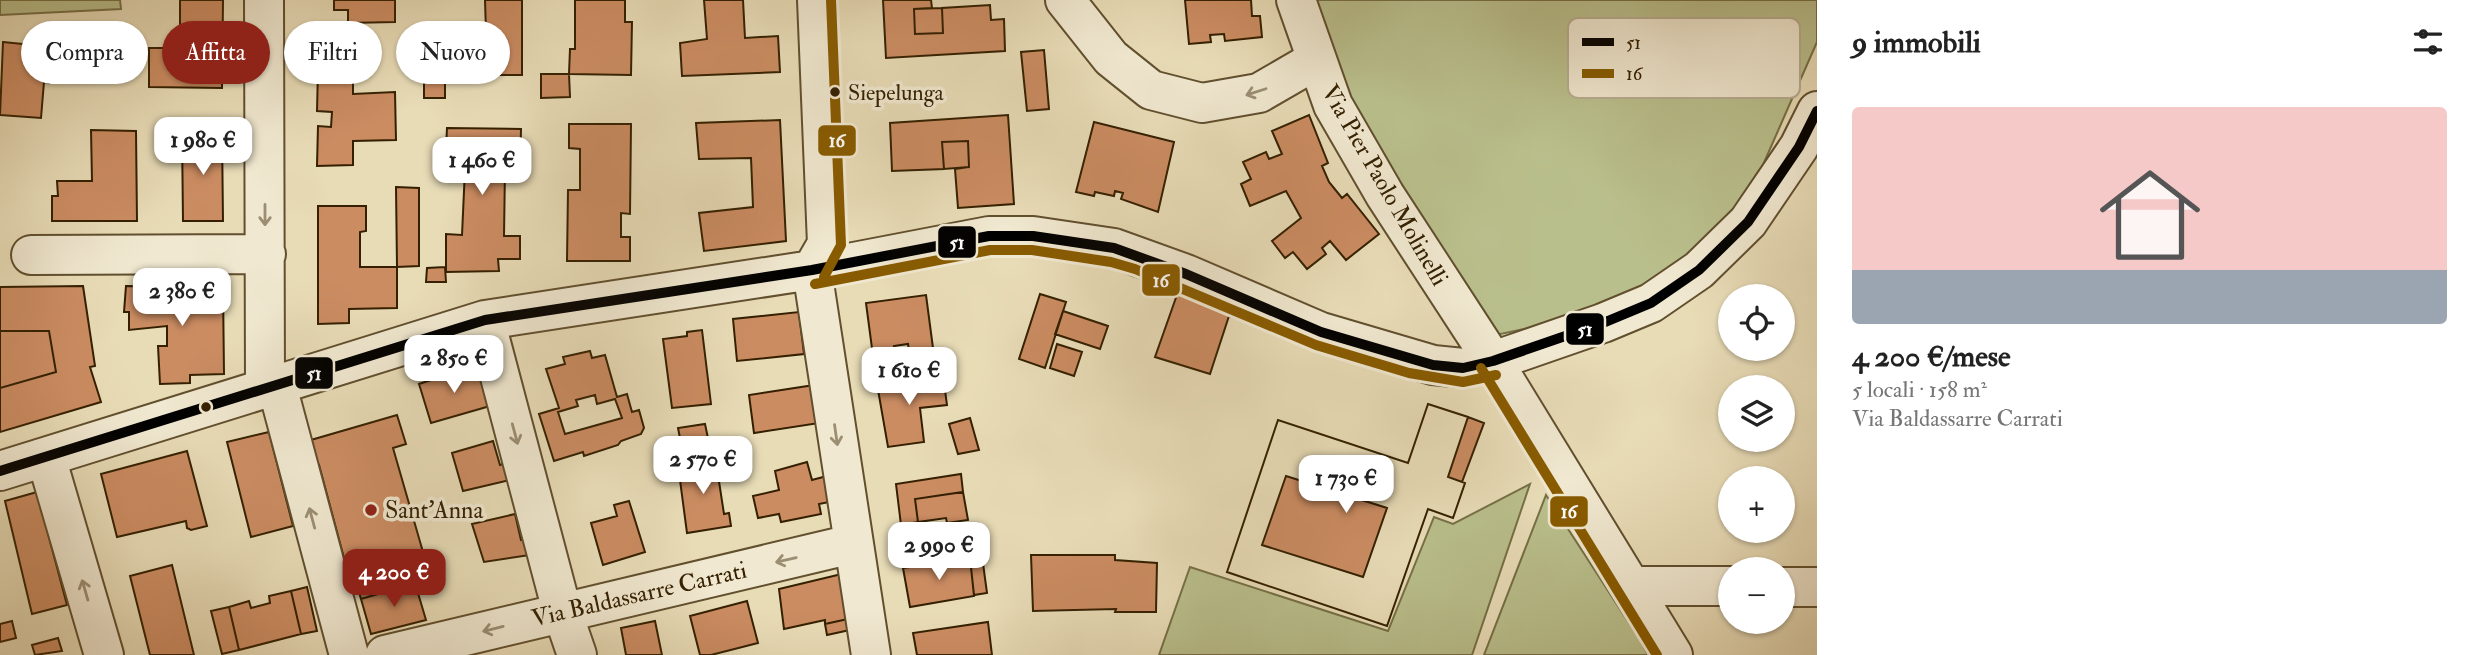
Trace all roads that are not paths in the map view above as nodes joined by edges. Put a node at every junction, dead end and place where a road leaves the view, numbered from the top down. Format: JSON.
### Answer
{"nodes":[{"id":1,"x":264,"y":0,"type":"edge"},
{"id":2,"x":817,"y":0,"type":"edge"},
{"id":3,"x":1065,"y":0,"type":"edge"},
{"id":4,"x":1296,"y":0,"type":"edge"},
{"id":5,"x":1316,"y":60,"type":"junction"},
{"id":6,"x":1817,"y":111,"type":"edge"},
{"id":7,"x":266,"y":254,"type":"junction"},
{"id":8,"x":31,"y":255,"type":"dead end"},
{"id":9,"x":812,"y":270,"type":"junction"},
{"id":10,"x":485,"y":320,"type":"junction"},
{"id":11,"x":1493,"y":361,"type":"junction"},
{"id":12,"x":271,"y":387,"type":"junction"},
{"id":13,"x":46,"y":457,"type":"junction"},
{"id":14,"x":0,"y":471,"type":"edge"},
{"id":15,"x":852,"y":544,"type":"junction"},
{"id":16,"x":1632,"y":586,"type":"junction"},
{"id":17,"x":1718,"y":586,"type":"edge"},
{"id":18,"x":1795,"y":587,"type":"edge"},
{"id":19,"x":1817,"y":587,"type":"edge"},
{"id":20,"x":562,"y":611,"type":"junction"},
{"id":21,"x":104,"y":655,"type":"edge"},
{"id":22,"x":349,"y":655,"type":"edge"},
{"id":23,"x":385,"y":655,"type":"edge"},
{"id":24,"x":577,"y":655,"type":"edge"},
{"id":25,"x":871,"y":655,"type":"edge"},
{"id":26,"x":1673,"y":655,"type":"edge"}],
"edges":[{"from":1,"to":7,"type":"street","one_way":true},
{"from":2,"to":9,"type":"street"},
{"from":5,"to":3,"type":"street","one_way":true},
{"from":4,"to":5,"type":"street","name":"Via Pier Paolo Molinelli"},
{"from":5,"to":11,"type":"street","name":"Via Pier Paolo Molinelli"},
{"from":6,"to":11,"type":"street"},
{"from":7,"to":8,"type":"street"},
{"from":7,"to":12,"type":"street"},
{"from":9,"to":10,"type":"street"},
{"from":9,"to":11,"type":"street"},
{"from":9,"to":15,"type":"street","one_way":true},
{"from":10,"to":12,"type":"street"},
{"from":10,"to":20,"type":"street","one_way":true},
{"from":11,"to":16,"type":"street","name":"Via Pier Paolo Molinelli"},
{"from":12,"to":13,"type":"street"},
{"from":22,"to":12,"type":"street","one_way":true},
{"from":13,"to":14,"type":"street"},
{"from":21,"to":13,"type":"street","one_way":true},
{"from":15,"to":20,"type":"street","name":"Via Baldassarre Carrati","one_way":true},
{"from":15,"to":25,"type":"street"},
{"from":16,"to":17,"type":"street"},
{"from":16,"to":26,"type":"street","name":"Via Pier Paolo Molinelli"},
{"from":18,"to":19,"type":"street"},
{"from":20,"to":23,"type":"street","name":"Via Baldassarre Carrati","one_way":true},
{"from":20,"to":24,"type":"street"}]}
